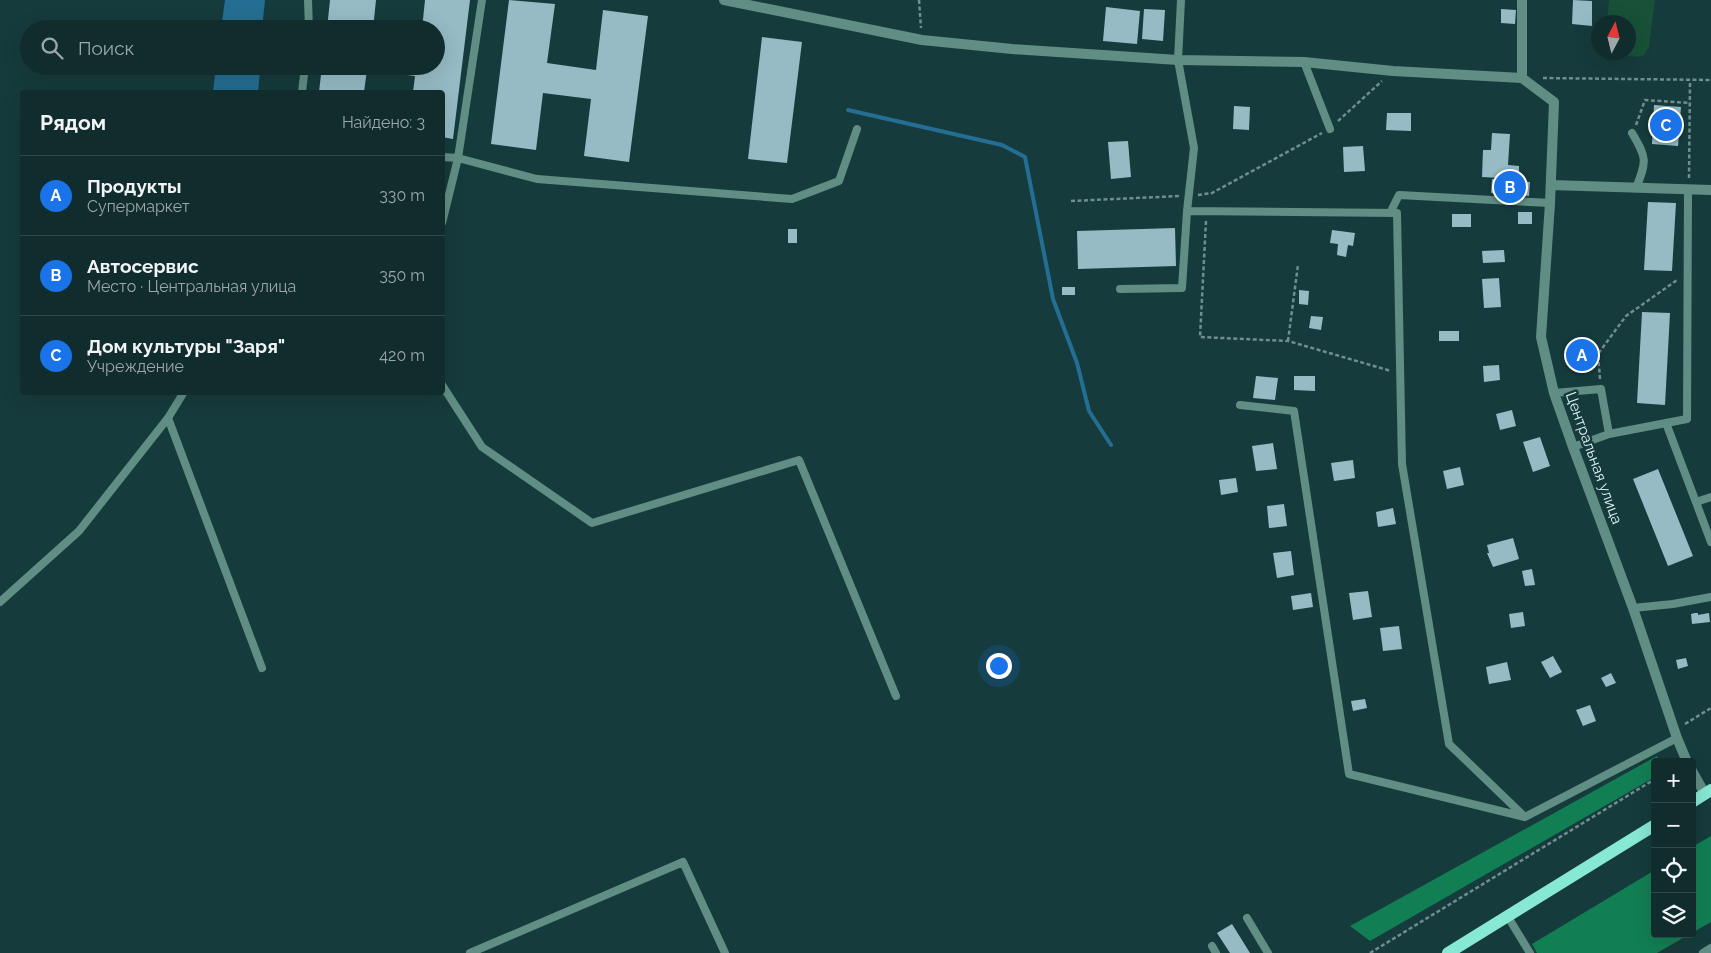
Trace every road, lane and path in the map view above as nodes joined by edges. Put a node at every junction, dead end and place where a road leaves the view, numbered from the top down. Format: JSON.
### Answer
{"nodes":[{"id":1,"x":308,"y":0,"type":"edge"},
{"id":2,"x":482,"y":0,"type":"edge"},
{"id":3,"x":724,"y":0,"type":"edge"},
{"id":4,"x":919,"y":0,"type":"edge"},
{"id":5,"x":1181,"y":0,"type":"edge"},
{"id":6,"x":1522,"y":0,"type":"edge"},
{"id":7,"x":737,"y":1,"type":"edge"},
{"id":8,"x":308,"y":20,"type":"edge"},
{"id":9,"x":922,"y":40,"type":"junction"},
{"id":10,"x":1178,"y":60,"type":"junction"},
{"id":11,"x":1304,"y":62,"type":"junction"},
{"id":12,"x":1392,"y":72,"type":"junction"},
{"id":13,"x":304,"y":75,"type":"edge"},
{"id":14,"x":1522,"y":78,"type":"junction"},
{"id":15,"x":1711,"y":80,"type":"edge"},
{"id":16,"x":1690,"y":81,"type":"junction"},
{"id":17,"x":302,"y":90,"type":"edge"},
{"id":18,"x":1690,"y":102,"type":"junction"},
{"id":19,"x":857,"y":129,"type":"dead end"},
{"id":20,"x":1330,"y":129,"type":"junction"},
{"id":21,"x":1632,"y":133,"type":"joint"},
{"id":22,"x":445,"y":157,"type":"edge"},
{"id":23,"x":458,"y":158,"type":"junction"},
{"id":24,"x":1551,"y":185,"type":"junction"},
{"id":25,"x":1636,"y":188,"type":"junction"},
{"id":26,"x":1688,"y":190,"type":"junction"},
{"id":27,"x":1711,"y":190,"type":"edge"},
{"id":28,"x":1190,"y":196,"type":"junction"},
{"id":29,"x":1071,"y":201,"type":"dead end"},
{"id":30,"x":1550,"y":203,"type":"junction"},
{"id":31,"x":445,"y":211,"type":"edge"},
{"id":32,"x":1187,"y":211,"type":"junction"},
{"id":33,"x":1206,"y":212,"type":"junction"},
{"id":34,"x":1390,"y":213,"type":"junction"},
{"id":35,"x":1298,"y":265,"type":"dead end"},
{"id":36,"x":1689,"y":272,"type":"junction"},
{"id":37,"x":1120,"y":289,"type":"dead end"},
{"id":38,"x":1288,"y":341,"type":"junction"},
{"id":39,"x":1399,"y":374,"type":"junction"},
{"id":40,"x":1601,"y":389,"type":"junction"},
{"id":41,"x":445,"y":390,"type":"edge"},
{"id":42,"x":1554,"y":393,"type":"junction"},
{"id":43,"x":182,"y":395,"type":"edge"},
{"id":44,"x":1240,"y":405,"type":"dead end"},
{"id":45,"x":168,"y":418,"type":"junction"},
{"id":46,"x":1666,"y":423,"type":"junction"},
{"id":47,"x":1609,"y":434,"type":"junction"},
{"id":48,"x":1573,"y":447,"type":"junction"},
{"id":49,"x":1711,"y":497,"type":"edge"},
{"id":50,"x":1696,"y":502,"type":"junction"},
{"id":51,"x":1711,"y":542,"type":"edge"},
{"id":52,"x":1711,"y":598,"type":"edge"},
{"id":53,"x":0,"y":602,"type":"edge"},
{"id":54,"x":1634,"y":608,"type":"junction"},
{"id":55,"x":262,"y":668,"type":"dead end"},
{"id":56,"x":896,"y":696,"type":"dead end"},
{"id":57,"x":1711,"y":708,"type":"edge"},
{"id":58,"x":1681,"y":727,"type":"dead end"},
{"id":59,"x":1677,"y":738,"type":"junction"},
{"id":60,"x":1685,"y":758,"type":"edge"},
{"id":61,"x":1696,"y":776,"type":"edge"},
{"id":62,"x":1651,"y":781,"type":"edge"},
{"id":63,"x":1708,"y":792,"type":"edge"},
{"id":64,"x":1696,"y":800,"type":"edge"},
{"id":65,"x":1525,"y":817,"type":"junction"},
{"id":66,"x":1651,"y":828,"type":"edge"},
{"id":67,"x":1508,"y":917,"type":"junction"},
{"id":68,"x":1247,"y":918,"type":"dead end"},
{"id":69,"x":1711,"y":948,"type":"edge"},
{"id":70,"x":470,"y":953,"type":"edge"},
{"id":71,"x":725,"y":953,"type":"edge"},
{"id":72,"x":1268,"y":953,"type":"edge"},
{"id":73,"x":1370,"y":953,"type":"edge"},
{"id":74,"x":1448,"y":953,"type":"edge"},
{"id":75,"x":1530,"y":953,"type":"edge"},
{"id":76,"x":1703,"y":953,"type":"edge"}],
"edges":[{"from":1,"to":8,"type":"lane"},
{"from":2,"to":23,"type":"lane"},
{"from":3,"to":7,"type":"street"},
{"from":4,"to":9,"type":"path"},
{"from":5,"to":10,"type":"lane"},
{"from":6,"to":14,"type":"street"},
{"from":7,"to":9,"type":"street"},
{"from":9,"to":10,"type":"street"},
{"from":10,"to":11,"type":"street"},
{"from":10,"to":28,"type":"lane"},
{"from":11,"to":12,"type":"street"},
{"from":11,"to":20,"type":"lane"},
{"from":12,"to":14,"type":"street"},
{"from":12,"to":20,"type":"path"},
{"from":13,"to":17,"type":"lane"},
{"from":14,"to":16,"type":"path"},
{"from":14,"to":24,"type":"street","name":"Центральная улица"},
{"from":15,"to":16,"type":"path"},
{"from":16,"to":18,"type":"path"},
{"from":18,"to":21,"type":"path"},
{"from":18,"to":26,"type":"path"},
{"from":19,"to":23,"type":"lane"},
{"from":20,"to":28,"type":"path"},
{"from":21,"to":25,"type":"lane"},
{"from":22,"to":23,"type":"lane"},
{"from":23,"to":31,"type":"lane"},
{"from":24,"to":25,"type":"street"},
{"from":24,"to":30,"type":"street","name":"Центральная улица"},
{"from":25,"to":26,"type":"street"},
{"from":26,"to":27,"type":"street"},
{"from":26,"to":36,"type":"lane"},
{"from":28,"to":29,"type":"path"},
{"from":28,"to":32,"type":"lane"},
{"from":30,"to":34,"type":"lane"},
{"from":30,"to":42,"type":"street","name":"Центральная улица"},
{"from":32,"to":33,"type":"lane"},
{"from":32,"to":37,"type":"lane"},
{"from":33,"to":34,"type":"lane"},
{"from":33,"to":38,"type":"path"},
{"from":34,"to":39,"type":"lane"},
{"from":35,"to":38,"type":"path"},
{"from":36,"to":40,"type":"path"},
{"from":36,"to":46,"type":"lane"},
{"from":38,"to":39,"type":"path"},
{"from":39,"to":65,"type":"lane"},
{"from":40,"to":42,"type":"lane"},
{"from":40,"to":47,"type":"lane"},
{"from":41,"to":56,"type":"lane"},
{"from":42,"to":48,"type":"street","name":"Центральная улица"},
{"from":43,"to":45,"type":"lane"},
{"from":44,"to":65,"type":"lane"},
{"from":45,"to":53,"type":"lane"},
{"from":45,"to":55,"type":"lane"},
{"from":46,"to":47,"type":"lane"},
{"from":46,"to":50,"type":"lane"},
{"from":47,"to":48,"type":"lane"},
{"from":48,"to":54,"type":"street","name":"Центральная улица"},
{"from":49,"to":50,"type":"lane"},
{"from":50,"to":51,"type":"lane"},
{"from":52,"to":54,"type":"lane"},
{"from":54,"to":59,"type":"street","name":"Центральная улица"},
{"from":57,"to":58,"type":"path"},
{"from":59,"to":60,"type":"street","name":"Центральная улица"},
{"from":59,"to":65,"type":"lane"},
{"from":61,"to":63,"type":"street"},
{"from":62,"to":73,"type":"path"},
{"from":63,"to":64,"type":"main road"},
{"from":66,"to":67,"type":"main road"},
{"from":67,"to":74,"type":"main road"},
{"from":67,"to":75,"type":"lane"},
{"from":68,"to":72,"type":"lane"},
{"from":69,"to":76,"type":"lane"},
{"from":70,"to":71,"type":"lane"}]}
